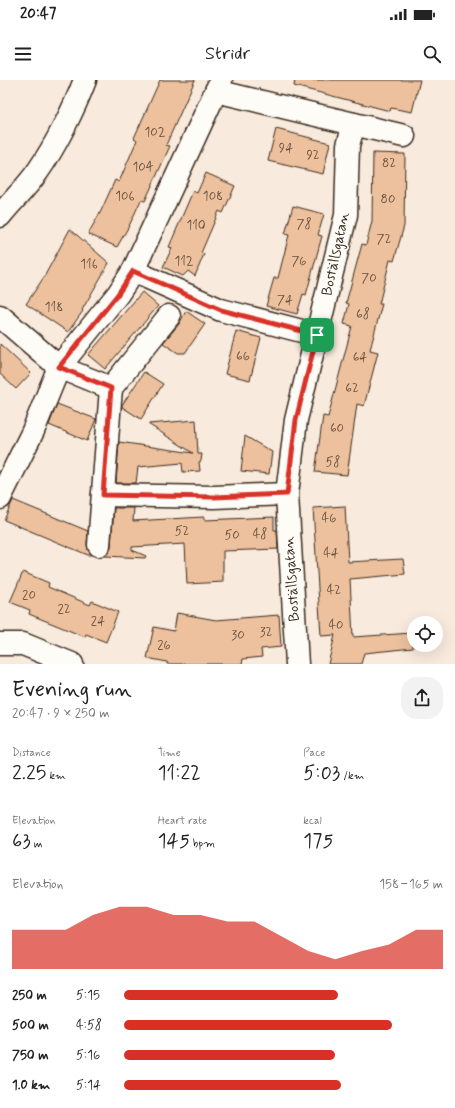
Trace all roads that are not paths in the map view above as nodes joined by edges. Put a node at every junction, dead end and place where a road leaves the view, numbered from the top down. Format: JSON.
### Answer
{"nodes":[{"id":1,"x":85,"y":80,"type":"edge"},
{"id":2,"x":218,"y":86,"type":"edge"},
{"id":3,"x":354,"y":124,"type":"junction"},
{"id":4,"x":404,"y":136,"type":"dead end"},
{"id":5,"x":0,"y":216,"type":"edge"},
{"id":6,"x":133,"y":271,"type":"junction"},
{"id":7,"x":0,"y":316,"type":"edge"},
{"id":8,"x":169,"y":316,"type":"dead end"},
{"id":9,"x":317,"y":335,"type":"junction"},
{"id":10,"x":59,"y":367,"type":"junction"},
{"id":11,"x":111,"y":388,"type":"junction"},
{"id":12,"x":287,"y":494,"type":"junction"},
{"id":13,"x":103,"y":495,"type":"junction"},
{"id":14,"x":0,"y":498,"type":"edge"},
{"id":15,"x":99,"y":545,"type":"dead end"},
{"id":16,"x":0,"y":644,"type":"edge"},
{"id":17,"x":72,"y":664,"type":"edge"},
{"id":18,"x":297,"y":664,"type":"edge"}],
"edges":[{"from":1,"to":5,"type":"street"},
{"from":2,"to":3,"type":"street"},
{"from":2,"to":6,"type":"street"},
{"from":3,"to":4,"type":"street"},
{"from":3,"to":9,"type":"street","name":"Boställsgatan"},
{"from":6,"to":9,"type":"street"},
{"from":6,"to":10,"type":"street"},
{"from":7,"to":10,"type":"street"},
{"from":8,"to":11,"type":"street"},
{"from":9,"to":12,"type":"street","name":"Boställsgatan"},
{"from":10,"to":11,"type":"street"},
{"from":10,"to":14,"type":"street"},
{"from":11,"to":13,"type":"street"},
{"from":12,"to":13,"type":"street"},
{"from":12,"to":18,"type":"street","name":"Boställsgatan"},
{"from":13,"to":15,"type":"street"},
{"from":16,"to":17,"type":"street"}]}
